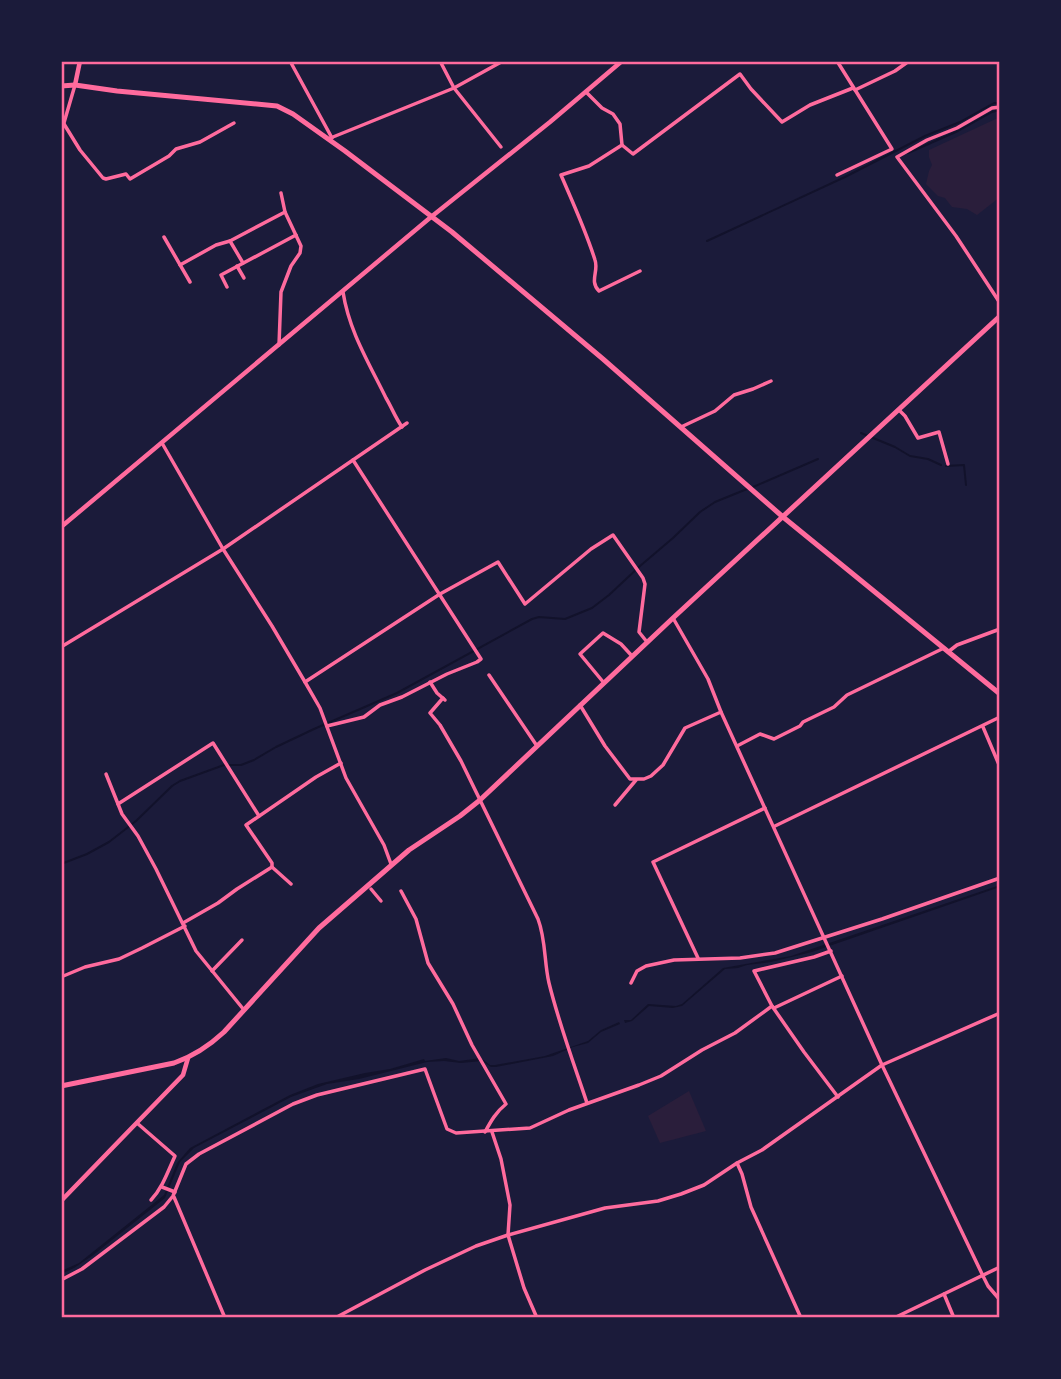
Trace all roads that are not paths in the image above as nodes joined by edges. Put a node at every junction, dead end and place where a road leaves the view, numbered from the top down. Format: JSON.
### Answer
{"nodes":[{"id":1,"x":80,"y":61,"type":"edge"},
{"id":2,"x":290,"y":61,"type":"edge"},
{"id":3,"x":440,"y":61,"type":"edge"},
{"id":4,"x":503,"y":61,"type":"edge"},
{"id":5,"x":622,"y":61,"type":"edge"},
{"id":6,"x":837,"y":61,"type":"edge"},
{"id":7,"x":909,"y":61,"type":"edge"},
{"id":8,"x":75,"y":85,"type":"junction"},
{"id":9,"x":61,"y":86,"type":"edge"},
{"id":10,"x":454,"y":88,"type":"junction"},
{"id":11,"x":854,"y":89,"type":"junction"},
{"id":12,"x":586,"y":92,"type":"junction"},
{"id":13,"x":1000,"y":107,"type":"edge"},
{"id":14,"x":234,"y":123,"type":"dead end"},
{"id":15,"x":64,"y":124,"type":"junction"},
{"id":16,"x":61,"y":133,"type":"edge"},
{"id":17,"x":330,"y":139,"type":"junction"},
{"id":18,"x":622,"y":145,"type":"junction"},
{"id":19,"x":501,"y":147,"type":"dead end"},
{"id":20,"x":837,"y":175,"type":"dead end"},
{"id":21,"x":281,"y":193,"type":"dead end"},
{"id":22,"x":285,"y":212,"type":"junction"},
{"id":23,"x":431,"y":217,"type":"junction"},
{"id":24,"x":296,"y":235,"type":"junction"},
{"id":25,"x":164,"y":237,"type":"dead end"},
{"id":26,"x":230,"y":241,"type":"junction"},
{"id":27,"x":243,"y":263,"type":"junction"},
{"id":28,"x":180,"y":265,"type":"junction"},
{"id":29,"x":237,"y":266,"type":"junction"},
{"id":30,"x":640,"y":271,"type":"dead end"},
{"id":31,"x":244,"y":278,"type":"dead end"},
{"id":32,"x":190,"y":282,"type":"dead end"},
{"id":33,"x":227,"y":287,"type":"dead end"},
{"id":34,"x":599,"y":291,"type":"junction"},
{"id":35,"x":343,"y":292,"type":"junction"},
{"id":36,"x":597,"y":298,"type":"dead end"},
{"id":37,"x":1000,"y":303,"type":"edge"},
{"id":38,"x":1000,"y":316,"type":"edge"},
{"id":39,"x":279,"y":345,"type":"junction"},
{"id":40,"x":771,"y":381,"type":"dead end"},
{"id":41,"x":899,"y":409,"type":"junction"},
{"id":42,"x":407,"y":423,"type":"dead end"},
{"id":43,"x":402,"y":426,"type":"junction"},
{"id":44,"x":681,"y":427,"type":"junction"},
{"id":45,"x":162,"y":443,"type":"junction"},
{"id":46,"x":353,"y":460,"type":"junction"},
{"id":47,"x":948,"y":464,"type":"dead end"},
{"id":48,"x":783,"y":517,"type":"junction"},
{"id":49,"x":61,"y":527,"type":"edge"},
{"id":50,"x":223,"y":549,"type":"junction"},
{"id":51,"x":440,"y":594,"type":"junction"},
{"id":52,"x":673,"y":618,"type":"junction"},
{"id":53,"x":1000,"y":629,"type":"edge"},
{"id":54,"x":647,"y":642,"type":"junction"},
{"id":55,"x":61,"y":647,"type":"edge"},
{"id":56,"x":946,"y":650,"type":"junction"},
{"id":57,"x":632,"y":656,"type":"junction"},
{"id":58,"x":489,"y":675,"type":"dead end"},
{"id":59,"x":305,"y":682,"type":"junction"},
{"id":60,"x":430,"y":682,"type":"junction"},
{"id":61,"x":604,"y":683,"type":"junction"},
{"id":62,"x":1000,"y":694,"type":"edge"},
{"id":63,"x":580,"y":705,"type":"junction"},
{"id":64,"x":721,"y":712,"type":"junction"},
{"id":65,"x":1000,"y":717,"type":"edge"},
{"id":66,"x":327,"y":726,"type":"junction"},
{"id":67,"x":983,"y":726,"type":"junction"},
{"id":68,"x":537,"y":746,"type":"junction"},
{"id":69,"x":737,"y":746,"type":"junction"},
{"id":70,"x":341,"y":762,"type":"junction"},
{"id":71,"x":1000,"y":767,"type":"edge"},
{"id":72,"x":106,"y":774,"type":"dead end"},
{"id":73,"x":636,"y":780,"type":"junction"},
{"id":74,"x":480,"y":800,"type":"junction"},
{"id":75,"x":118,"y":804,"type":"junction"},
{"id":76,"x":615,"y":804,"type":"dead end"},
{"id":77,"x":765,"y":808,"type":"junction"},
{"id":78,"x":260,"y":816,"type":"junction"},
{"id":79,"x":774,"y":826,"type":"junction"},
{"id":80,"x":391,"y":864,"type":"junction"},
{"id":81,"x":272,"y":867,"type":"junction"},
{"id":82,"x":1000,"y":878,"type":"edge"},
{"id":83,"x":291,"y":884,"type":"dead end"},
{"id":84,"x":371,"y":889,"type":"dead end"},
{"id":85,"x":401,"y":891,"type":"dead end"},
{"id":86,"x":381,"y":901,"type":"dead end"},
{"id":87,"x":184,"y":924,"type":"junction"},
{"id":88,"x":825,"y":937,"type":"junction"},
{"id":89,"x":242,"y":940,"type":"dead end"},
{"id":90,"x":831,"y":951,"type":"junction"},
{"id":91,"x":698,"y":958,"type":"junction"},
{"id":92,"x":212,"y":971,"type":"junction"},
{"id":93,"x":843,"y":976,"type":"junction"},
{"id":94,"x":61,"y":977,"type":"edge"},
{"id":95,"x":631,"y":983,"type":"dead end"},
{"id":96,"x":773,"y":1007,"type":"junction"},
{"id":97,"x":244,"y":1010,"type":"junction"},
{"id":98,"x":1000,"y":1013,"type":"edge"},
{"id":99,"x":188,"y":1058,"type":"junction"},
{"id":100,"x":882,"y":1065,"type":"junction"},
{"id":101,"x":61,"y":1086,"type":"edge"},
{"id":102,"x":838,"y":1097,"type":"junction"},
{"id":103,"x":587,"y":1103,"type":"junction"},
{"id":104,"x":137,"y":1123,"type":"junction"},
{"id":105,"x":485,"y":1132,"type":"junction"},
{"id":106,"x":492,"y":1132,"type":"junction"},
{"id":107,"x":737,"y":1163,"type":"junction"},
{"id":108,"x":163,"y":1188,"type":"junction"},
{"id":109,"x":173,"y":1193,"type":"junction"},
{"id":110,"x":151,"y":1200,"type":"dead end"},
{"id":111,"x":61,"y":1201,"type":"edge"},
{"id":112,"x":508,"y":1235,"type":"junction"},
{"id":113,"x":1000,"y":1267,"type":"edge"},
{"id":114,"x":983,"y":1276,"type":"junction"},
{"id":115,"x":61,"y":1280,"type":"edge"},
{"id":116,"x":944,"y":1294,"type":"junction"},
{"id":117,"x":1000,"y":1300,"type":"edge"},
{"id":118,"x":225,"y":1318,"type":"edge"},
{"id":119,"x":335,"y":1318,"type":"edge"},
{"id":120,"x":537,"y":1318,"type":"edge"},
{"id":121,"x":801,"y":1318,"type":"edge"},
{"id":122,"x":894,"y":1318,"type":"edge"},
{"id":123,"x":954,"y":1318,"type":"edge"}],
"edges":[{"from":1,"to":8,"type":"street"},
{"from":2,"to":17,"type":"street"},
{"from":3,"to":10,"type":"street"},
{"from":4,"to":10,"type":"street"},
{"from":5,"to":12,"type":"street"},
{"from":6,"to":11,"type":"street"},
{"from":7,"to":11,"type":"street"},
{"from":8,"to":9,"type":"main road"},
{"from":8,"to":15,"type":"street"},
{"from":8,"to":17,"type":"main road"},
{"from":10,"to":17,"type":"street"},
{"from":10,"to":19,"type":"street"},
{"from":11,"to":18,"type":"street"},
{"from":11,"to":20,"type":"street"},
{"from":12,"to":18,"type":"street"},
{"from":12,"to":23,"type":"street"},
{"from":13,"to":37,"type":"street"},
{"from":14,"to":15,"type":"street"},
{"from":15,"to":16,"type":"street"},
{"from":17,"to":23,"type":"main road"},
{"from":18,"to":34,"type":"street"},
{"from":21,"to":22,"type":"street"},
{"from":22,"to":24,"type":"street"},
{"from":22,"to":26,"type":"street"},
{"from":23,"to":35,"type":"street"},
{"from":23,"to":44,"type":"main road"},
{"from":24,"to":27,"type":"street"},
{"from":24,"to":39,"type":"street"},
{"from":25,"to":28,"type":"street"},
{"from":26,"to":27,"type":"street"},
{"from":26,"to":28,"type":"street"},
{"from":27,"to":29,"type":"street"},
{"from":28,"to":32,"type":"street"},
{"from":29,"to":31,"type":"street"},
{"from":29,"to":33,"type":"street"},
{"from":30,"to":34,"type":"street"},
{"from":34,"to":36,"type":"street"},
{"from":35,"to":39,"type":"street"},
{"from":35,"to":43,"type":"street"},
{"from":38,"to":41,"type":"main road"},
{"from":39,"to":45,"type":"street"},
{"from":40,"to":44,"type":"street"},
{"from":41,"to":47,"type":"street"},
{"from":41,"to":48,"type":"main road"},
{"from":42,"to":43,"type":"street"},
{"from":43,"to":46,"type":"street"},
{"from":44,"to":48,"type":"main road"},
{"from":45,"to":49,"type":"street"},
{"from":45,"to":50,"type":"street"},
{"from":46,"to":50,"type":"street"},
{"from":46,"to":51,"type":"street"},
{"from":48,"to":52,"type":"main road"},
{"from":48,"to":56,"type":"main road"},
{"from":50,"to":55,"type":"street"},
{"from":50,"to":59,"type":"street"},
{"from":51,"to":54,"type":"street"},
{"from":51,"to":59,"type":"street"},
{"from":51,"to":60,"type":"street"},
{"from":52,"to":54,"type":"main road"},
{"from":52,"to":64,"type":"street"},
{"from":53,"to":56,"type":"street"},
{"from":54,"to":57,"type":"main road"},
{"from":56,"to":62,"type":"main road"},
{"from":56,"to":69,"type":"street"},
{"from":57,"to":61,"type":"main road"},
{"from":57,"to":61,"type":"street"},
{"from":58,"to":68,"type":"street"},
{"from":59,"to":66,"type":"street"},
{"from":60,"to":66,"type":"street"},
{"from":60,"to":74,"type":"street"},
{"from":61,"to":63,"type":"main road"},
{"from":63,"to":68,"type":"main road"},
{"from":63,"to":73,"type":"street"},
{"from":64,"to":69,"type":"street"},
{"from":64,"to":73,"type":"street"},
{"from":65,"to":67,"type":"street"},
{"from":66,"to":70,"type":"street"},
{"from":67,"to":71,"type":"street"},
{"from":67,"to":79,"type":"street"},
{"from":68,"to":74,"type":"main road"},
{"from":69,"to":77,"type":"street"},
{"from":70,"to":78,"type":"street"},
{"from":70,"to":80,"type":"street"},
{"from":72,"to":75,"type":"street"},
{"from":73,"to":76,"type":"street"},
{"from":74,"to":80,"type":"main road"},
{"from":74,"to":103,"type":"street"},
{"from":75,"to":78,"type":"street"},
{"from":75,"to":87,"type":"street"},
{"from":77,"to":79,"type":"street"},
{"from":77,"to":91,"type":"street"},
{"from":78,"to":81,"type":"street"},
{"from":79,"to":88,"type":"street"},
{"from":80,"to":97,"type":"main road"},
{"from":81,"to":83,"type":"street"},
{"from":81,"to":87,"type":"street"},
{"from":82,"to":88,"type":"street"},
{"from":84,"to":86,"type":"street"},
{"from":85,"to":105,"type":"street"},
{"from":87,"to":92,"type":"street"},
{"from":87,"to":94,"type":"street"},
{"from":88,"to":90,"type":"street"},
{"from":88,"to":91,"type":"street"},
{"from":89,"to":92,"type":"street"},
{"from":90,"to":93,"type":"street"},
{"from":90,"to":96,"type":"street"},
{"from":91,"to":95,"type":"street"},
{"from":92,"to":97,"type":"street"},
{"from":93,"to":96,"type":"street"},
{"from":93,"to":100,"type":"street"},
{"from":96,"to":102,"type":"street"},
{"from":96,"to":103,"type":"street"},
{"from":97,"to":99,"type":"main road"},
{"from":98,"to":100,"type":"street"},
{"from":99,"to":101,"type":"main road"},
{"from":99,"to":104,"type":"street"},
{"from":100,"to":102,"type":"street"},
{"from":100,"to":114,"type":"street"},
{"from":102,"to":107,"type":"street"},
{"from":103,"to":106,"type":"street"},
{"from":104,"to":108,"type":"street"},
{"from":104,"to":111,"type":"street"},
{"from":105,"to":106,"type":"street"},
{"from":105,"to":109,"type":"street"},
{"from":106,"to":112,"type":"street"},
{"from":107,"to":112,"type":"street"},
{"from":107,"to":121,"type":"street"},
{"from":108,"to":109,"type":"street"},
{"from":108,"to":110,"type":"street"},
{"from":109,"to":115,"type":"street"},
{"from":109,"to":118,"type":"street"},
{"from":112,"to":119,"type":"street"},
{"from":112,"to":120,"type":"street"},
{"from":113,"to":114,"type":"street"},
{"from":114,"to":116,"type":"street"},
{"from":114,"to":117,"type":"street"},
{"from":116,"to":122,"type":"street"},
{"from":116,"to":123,"type":"street"}]}
